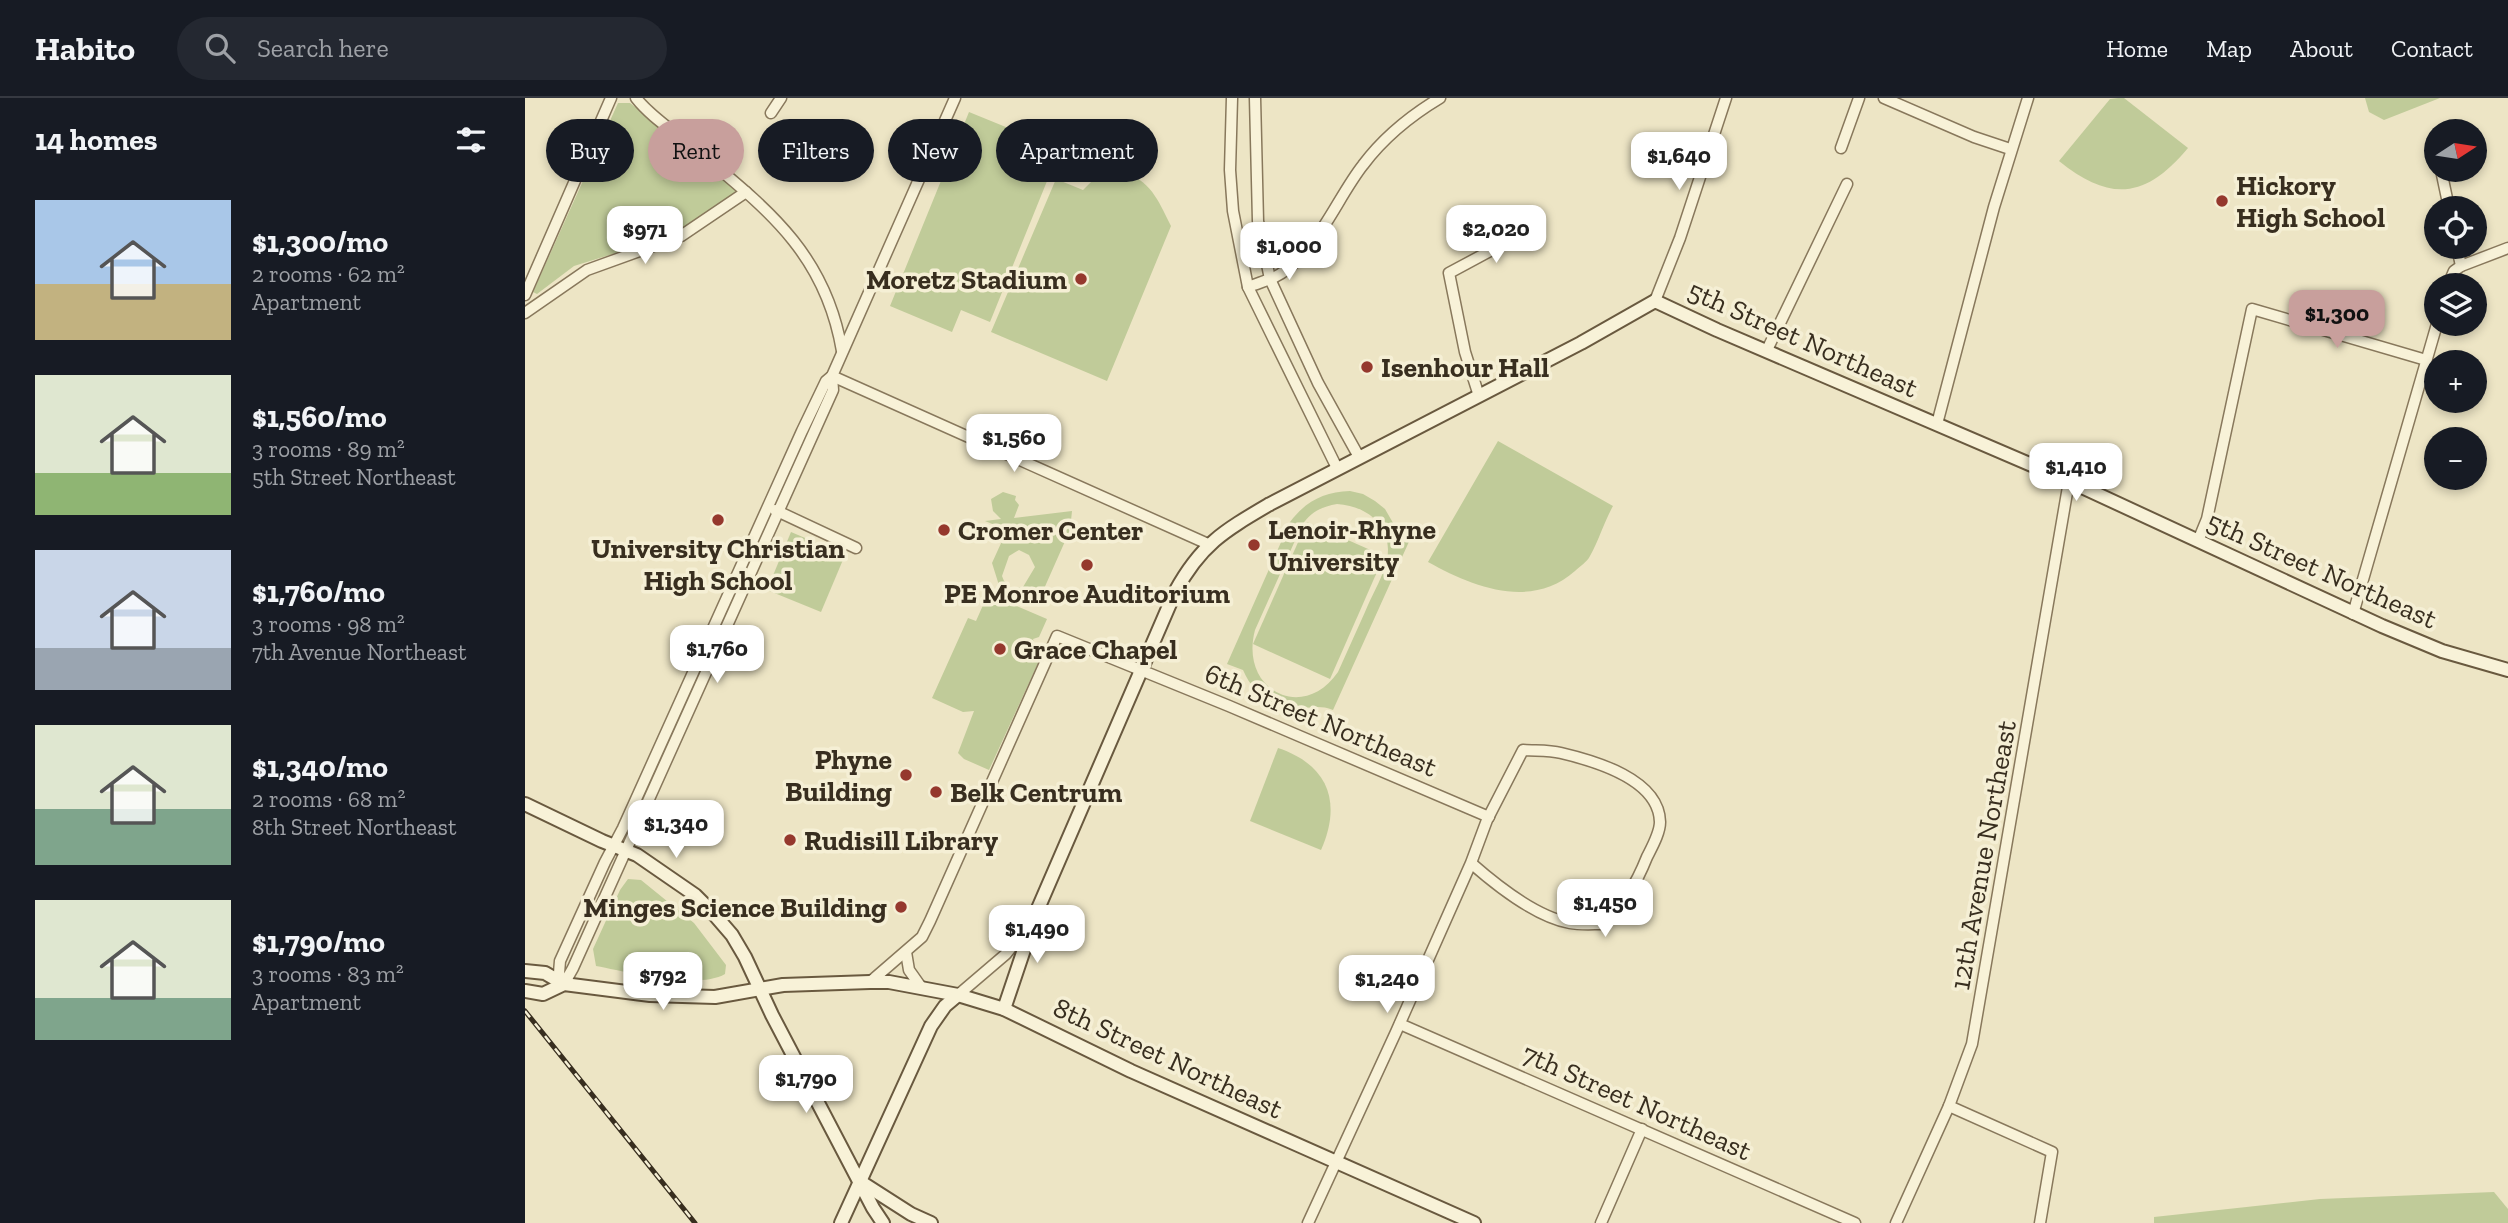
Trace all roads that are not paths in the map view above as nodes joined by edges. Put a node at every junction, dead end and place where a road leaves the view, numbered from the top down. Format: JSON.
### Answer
{"nodes":[{"id":1,"x":611,"y":98,"type":"edge"},
{"id":2,"x":636,"y":98,"type":"edge"},
{"id":3,"x":781,"y":98,"type":"edge"},
{"id":4,"x":955,"y":98,"type":"edge"},
{"id":5,"x":1232,"y":98,"type":"edge"},
{"id":6,"x":1255,"y":98,"type":"edge"},
{"id":7,"x":1440,"y":98,"type":"edge"},
{"id":8,"x":1726,"y":98,"type":"edge"},
{"id":9,"x":1859,"y":98,"type":"edge"},
{"id":10,"x":1884,"y":98,"type":"edge"},
{"id":11,"x":2028,"y":98,"type":"edge"},
{"id":12,"x":771,"y":113,"type":"dead end"},
{"id":13,"x":1841,"y":148,"type":"dead end"},
{"id":14,"x":2010,"y":149,"type":"junction"},
{"id":15,"x":1847,"y":184,"type":"dead end"},
{"id":16,"x":745,"y":192,"type":"junction"},
{"id":17,"x":1529,"y":230,"type":"dead end"},
{"id":18,"x":2508,"y":248,"type":"edge"},
{"id":19,"x":2460,"y":259,"type":"edge"},
{"id":20,"x":2461,"y":266,"type":"junction"},
{"id":21,"x":2453,"y":273,"type":"edge"},
{"id":22,"x":1270,"y":279,"type":"junction"},
{"id":23,"x":1248,"y":287,"type":"junction"},
{"id":24,"x":525,"y":295,"type":"edge"},
{"id":25,"x":1655,"y":301,"type":"junction"},
{"id":26,"x":525,"y":313,"type":"edge"},
{"id":27,"x":1766,"y":350,"type":"junction"},
{"id":28,"x":842,"y":352,"type":"junction"},
{"id":29,"x":2424,"y":359,"type":"edge"},
{"id":30,"x":2424,"y":367,"type":"edge"},
{"id":31,"x":832,"y":376,"type":"junction"},
{"id":32,"x":1479,"y":396,"type":"junction"},
{"id":33,"x":1937,"y":424,"type":"junction"},
{"id":34,"x":1359,"y":457,"type":"junction"},
{"id":35,"x":1337,"y":468,"type":"junction"},
{"id":36,"x":2069,"y":481,"type":"junction"},
{"id":37,"x":773,"y":509,"type":"junction"},
{"id":38,"x":2198,"y":541,"type":"junction"},
{"id":39,"x":1208,"y":544,"type":"junction"},
{"id":40,"x":856,"y":548,"type":"dead end"},
{"id":41,"x":2353,"y":614,"type":"junction"},
{"id":42,"x":1141,"y":669,"type":"junction"},
{"id":43,"x":2508,"y":670,"type":"edge"},
{"id":44,"x":525,"y":804,"type":"edge"},
{"id":45,"x":1489,"y":817,"type":"junction"},
{"id":46,"x":620,"y":849,"type":"junction"},
{"id":47,"x":1471,"y":863,"type":"junction"},
{"id":48,"x":1037,"y":911,"type":"junction"},
{"id":49,"x":906,"y":952,"type":"junction"},
{"id":50,"x":525,"y":971,"type":"edge"},
{"id":51,"x":870,"y":982,"type":"junction"},
{"id":52,"x":564,"y":984,"type":"junction"},
{"id":53,"x":921,"y":987,"type":"junction"},
{"id":54,"x":761,"y":989,"type":"junction"},
{"id":55,"x":525,"y":992,"type":"edge"},
{"id":56,"x":958,"y":995,"type":"junction"},
{"id":57,"x":1004,"y":1009,"type":"junction"},
{"id":58,"x":1400,"y":1024,"type":"junction"},
{"id":59,"x":1949,"y":1106,"type":"junction"},
{"id":60,"x":1643,"y":1129,"type":"junction"},
{"id":61,"x":1337,"y":1161,"type":"junction"},
{"id":62,"x":861,"y":1181,"type":"junction"},
{"id":63,"x":841,"y":1223,"type":"edge"},
{"id":64,"x":883,"y":1223,"type":"edge"},
{"id":65,"x":931,"y":1223,"type":"edge"},
{"id":66,"x":1308,"y":1223,"type":"edge"},
{"id":67,"x":1474,"y":1223,"type":"edge"},
{"id":68,"x":1601,"y":1223,"type":"edge"},
{"id":69,"x":1855,"y":1223,"type":"edge"},
{"id":70,"x":1896,"y":1223,"type":"edge"},
{"id":71,"x":2040,"y":1223,"type":"edge"}],
"edges":[{"from":1,"to":24,"type":"street"},
{"from":2,"to":16,"type":"street"},
{"from":3,"to":12,"type":"street"},
{"from":4,"to":28,"type":"street"},
{"from":5,"to":23,"type":"street"},
{"from":6,"to":22,"type":"street"},
{"from":7,"to":22,"type":"street"},
{"from":8,"to":25,"type":"street"},
{"from":9,"to":13,"type":"street"},
{"from":10,"to":14,"type":"street"},
{"from":11,"to":14,"type":"street"},
{"from":14,"to":33,"type":"street"},
{"from":15,"to":27,"type":"street"},
{"from":16,"to":26,"type":"street"},
{"from":16,"to":28,"type":"street"},
{"from":17,"to":32,"type":"street"},
{"from":18,"to":20,"type":"street"},
{"from":19,"to":20,"type":"street"},
{"from":20,"to":21,"type":"street"},
{"from":22,"to":23,"type":"street"},
{"from":22,"to":34,"type":"street"},
{"from":23,"to":35,"type":"street"},
{"from":25,"to":27,"type":"street","name":"5th Street Northeast"},
{"from":25,"to":32,"type":"street","name":"5th Street Northeast"},
{"from":27,"to":33,"type":"street","name":"5th Street Northeast"},
{"from":28,"to":31,"type":"street"},
{"from":29,"to":38,"type":"street"},
{"from":30,"to":41,"type":"street"},
{"from":31,"to":37,"type":"street"},
{"from":31,"to":39,"type":"street"},
{"from":32,"to":34,"type":"street","name":"5th Street Northeast"},
{"from":33,"to":36,"type":"street","name":"5th Street Northeast"},
{"from":34,"to":35,"type":"street","name":"5th Street Northeast"},
{"from":35,"to":39,"type":"street","name":"5th Street Northeast"},
{"from":36,"to":38,"type":"street","name":"5th Street Northeast"},
{"from":36,"to":59,"type":"street","name":"12th Avenue Northeast"},
{"from":37,"to":40,"type":"street"},
{"from":37,"to":46,"type":"street"},
{"from":38,"to":41,"type":"street","name":"5th Street Northeast"},
{"from":39,"to":42,"type":"street","name":"5th Street Northeast"},
{"from":41,"to":43,"type":"street","name":"5th Street Northeast"},
{"from":42,"to":45,"type":"street","name":"6th Street Northeast"},
{"from":42,"to":48,"type":"street","name":"5th Street Northeast"},
{"from":42,"to":49,"type":"street","name":"6th Street Northeast"},
{"from":44,"to":46,"type":"street"},
{"from":45,"to":47,"type":"street"},
{"from":45,"to":47,"type":"street"},
{"from":46,"to":52,"type":"street"},
{"from":46,"to":54,"type":"street"},
{"from":47,"to":58,"type":"street"},
{"from":48,"to":56,"type":"street"},
{"from":48,"to":57,"type":"street","name":"5th Street Northeast"},
{"from":49,"to":51,"type":"street"},
{"from":49,"to":53,"type":"street"},
{"from":50,"to":52,"type":"street"},
{"from":51,"to":53,"type":"street","name":"8th Street Northeast"},
{"from":51,"to":54,"type":"street","name":"8th Street Northeast"},
{"from":52,"to":54,"type":"street","name":"8th Street Northeast"},
{"from":52,"to":55,"type":"street"},
{"from":53,"to":56,"type":"street","name":"8th Street Northeast"},
{"from":54,"to":62,"type":"street"},
{"from":56,"to":57,"type":"street","name":"8th Street Northeast"},
{"from":56,"to":62,"type":"street"},
{"from":57,"to":61,"type":"street","name":"8th Street Northeast"},
{"from":58,"to":60,"type":"street","name":"7th Street Northeast"},
{"from":58,"to":61,"type":"street"},
{"from":59,"to":70,"type":"street","name":"12th Avenue Northeast"},
{"from":59,"to":71,"type":"street"},
{"from":60,"to":68,"type":"street"},
{"from":60,"to":69,"type":"street","name":"7th Street Northeast"},
{"from":61,"to":66,"type":"street"},
{"from":61,"to":67,"type":"street","name":"8th Street Northeast"},
{"from":62,"to":63,"type":"street"},
{"from":62,"to":64,"type":"street"},
{"from":62,"to":65,"type":"street"}]}
